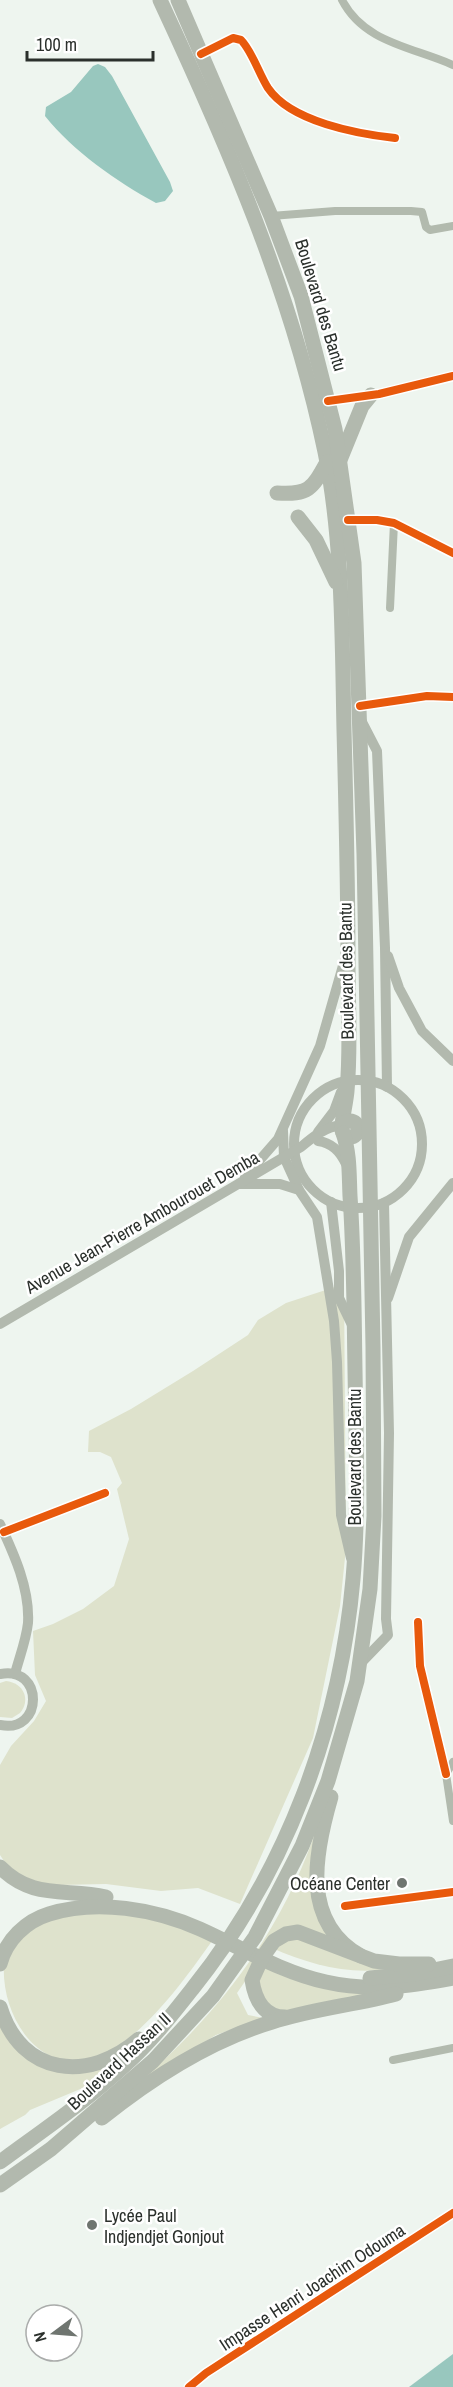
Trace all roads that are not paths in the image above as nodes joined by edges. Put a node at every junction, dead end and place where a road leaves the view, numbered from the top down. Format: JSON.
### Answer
{"nodes":[{"id":1,"x":160,"y":0,"type":"edge"},
{"id":2,"x":178,"y":0,"type":"edge"},
{"id":3,"x":342,"y":0,"type":"edge"},
{"id":4,"x":201,"y":54,"type":"junction"},
{"id":5,"x":453,"y":65,"type":"edge"},
{"id":6,"x":395,"y":138,"type":"dead end"},
{"id":7,"x":271,"y":216,"type":"junction"},
{"id":8,"x":453,"y":226,"type":"edge"},
{"id":9,"x":453,"y":376,"type":"edge"},
{"id":10,"x":370,"y":395,"type":"junction"},
{"id":11,"x":328,"y":401,"type":"junction"},
{"id":12,"x":333,"y":461,"type":"junction"},
{"id":13,"x":277,"y":493,"type":"dead end"},
{"id":14,"x":298,"y":517,"type":"dead end"},
{"id":15,"x":348,"y":520,"type":"junction"},
{"id":16,"x":394,"y":524,"type":"junction"},
{"id":17,"x":453,"y":553,"type":"edge"},
{"id":18,"x":339,"y":587,"type":"junction"},
{"id":19,"x":390,"y":608,"type":"dead end"},
{"id":20,"x":453,"y":697,"type":"edge"},
{"id":21,"x":360,"y":712,"type":"junction"},
{"id":22,"x":348,"y":945,"type":"junction"},
{"id":23,"x":365,"y":946,"type":"junction"},
{"id":24,"x":385,"y":948,"type":"junction"},
{"id":25,"x":349,"y":1047,"type":"junction"},
{"id":26,"x":453,"y":1061,"type":"edge"},
{"id":27,"x":358,"y":1081,"type":"junction"},
{"id":28,"x":387,"y":1087,"type":"junction"},
{"id":29,"x":283,"y":1128,"type":"junction"},
{"id":30,"x":352,"y":1129,"type":"junction"},
{"id":31,"x":316,"y":1138,"type":"junction"},
{"id":32,"x":298,"y":1149,"type":"junction"},
{"id":33,"x":284,"y":1157,"type":"junction"},
{"id":34,"x":349,"y":1172,"type":"junction"},
{"id":35,"x":453,"y":1183,"type":"edge"},
{"id":36,"x":239,"y":1184,"type":"junction"},
{"id":37,"x":299,"y":1190,"type":"junction"},
{"id":38,"x":331,"y":1202,"type":"junction"},
{"id":39,"x":367,"y":1206,"type":"junction"},
{"id":40,"x":386,"y":1304,"type":"junction"},
{"id":41,"x":0,"y":1324,"type":"edge"},
{"id":42,"x":354,"y":1330,"type":"junction"},
{"id":43,"x":105,"y":1493,"type":"dead end"},
{"id":44,"x":2,"y":1528,"type":"edge"},
{"id":45,"x":353,"y":1568,"type":"junction"},
{"id":46,"x":418,"y":1622,"type":"dead end"},
{"id":47,"x":360,"y":1664,"type":"junction"},
{"id":48,"x":0,"y":1674,"type":"edge"},
{"id":49,"x":15,"y":1674,"type":"junction"},
{"id":50,"x":357,"y":1681,"type":"junction"},
{"id":51,"x":1,"y":1728,"type":"edge"},
{"id":52,"x":453,"y":1762,"type":"edge"},
{"id":53,"x":446,"y":1774,"type":"junction"},
{"id":54,"x":453,"y":1821,"type":"edge"},
{"id":55,"x":0,"y":1867,"type":"edge"},
{"id":56,"x":453,"y":1892,"type":"edge"},
{"id":57,"x":106,"y":1897,"type":"junction"},
{"id":58,"x":345,"y":1906,"type":"dead end"},
{"id":59,"x":204,"y":1926,"type":"junction"},
{"id":60,"x":229,"y":1939,"type":"joint"},
{"id":61,"x":0,"y":1942,"type":"edge"},
{"id":62,"x":248,"y":1948,"type":"joint"},
{"id":63,"x":361,"y":1956,"type":"junction"},
{"id":64,"x":269,"y":1958,"type":"junction"},
{"id":65,"x":0,"y":1964,"type":"edge"},
{"id":66,"x":453,"y":1964,"type":"edge"},
{"id":67,"x":453,"y":1978,"type":"edge"},
{"id":68,"x":195,"y":1985,"type":"junction"},
{"id":69,"x":0,"y":2007,"type":"edge"},
{"id":70,"x":291,"y":2017,"type":"junction"},
{"id":71,"x":453,"y":2048,"type":"edge"},
{"id":72,"x":393,"y":2060,"type":"dead end"},
{"id":73,"x":51,"y":2149,"type":"junction"},
{"id":74,"x":0,"y":2162,"type":"edge"},
{"id":75,"x":0,"y":2185,"type":"edge"},
{"id":76,"x":453,"y":2213,"type":"edge"},
{"id":77,"x":189,"y":2387,"type":"edge"}],
"edges":[{"from":1,"to":12,"type":"highway","name":"Boulevard des Bantu"},
{"from":2,"to":4,"type":"highway","name":"Boulevard des Bantu"},
{"from":3,"to":5,"type":"street"},
{"from":4,"to":6,"type":"street"},
{"from":4,"to":7,"type":"highway","name":"Boulevard des Bantu"},
{"from":7,"to":8,"type":"street"},
{"from":7,"to":11,"type":"highway","name":"Boulevard des Bantu"},
{"from":9,"to":10,"type":"street"},
{"from":10,"to":11,"type":"street"},
{"from":10,"to":12,"type":"highway"},
{"from":11,"to":12,"type":"highway","name":"Boulevard des Bantu"},
{"from":12,"to":13,"type":"highway"},
{"from":12,"to":15,"type":"highway","name":"Boulevard des Bantu"},
{"from":12,"to":18,"type":"highway","name":"Boulevard des Bantu"},
{"from":14,"to":18,"type":"highway"},
{"from":15,"to":16,"type":"street"},
{"from":15,"to":21,"type":"highway","name":"Boulevard des Bantu"},
{"from":16,"to":17,"type":"street"},
{"from":16,"to":19,"type":"street"},
{"from":18,"to":22,"type":"highway","name":"Boulevard des Bantu"},
{"from":20,"to":21,"type":"street"},
{"from":21,"to":23,"type":"highway","name":"Boulevard des Bantu"},
{"from":21,"to":24,"type":"main road"},
{"from":22,"to":25,"type":"highway","name":"Boulevard des Bantu"},
{"from":22,"to":29,"type":"main road"},
{"from":23,"to":27,"type":"highway","name":"Boulevard des Bantu"},
{"from":23,"to":30,"type":"highway"},
{"from":24,"to":26,"type":"main road"},
{"from":24,"to":28,"type":"main road"},
{"from":25,"to":27,"type":"highway","name":"Boulevard des Bantu"},
{"from":25,"to":31,"type":"main road"},
{"from":27,"to":28,"type":"main road"},
{"from":27,"to":30,"type":"highway","name":"Boulevard des Bantu"},
{"from":27,"to":32,"type":"main road"},
{"from":27,"to":39,"type":"highway","name":"Boulevard des Bantu"},
{"from":28,"to":39,"type":"main road"},
{"from":29,"to":33,"type":"main road"},
{"from":29,"to":36,"type":"main road"},
{"from":30,"to":31,"type":"main road","name":"Avenue Jean-Pierre Ambourouet Demba"},
{"from":30,"to":34,"type":"highway","name":"Boulevard des Bantu"},
{"from":30,"to":39,"type":"highway"},
{"from":31,"to":32,"type":"main road","name":"Avenue Jean-Pierre Ambourouet Demba"},
{"from":31,"to":34,"type":"main road"},
{"from":32,"to":33,"type":"main road","name":"Avenue Jean-Pierre Ambourouet Demba"},
{"from":32,"to":38,"type":"main road"},
{"from":33,"to":36,"type":"main road","name":"Avenue Jean-Pierre Ambourouet Demba"},
{"from":33,"to":37,"type":"main road"},
{"from":34,"to":39,"type":"highway","name":"Boulevard des Bantu"},
{"from":35,"to":40,"type":"main road"},
{"from":36,"to":37,"type":"main road"},
{"from":36,"to":41,"type":"main road","name":"Avenue Jean-Pierre Ambourouet Demba"},
{"from":37,"to":45,"type":"main road"},
{"from":38,"to":39,"type":"main road"},
{"from":38,"to":42,"type":"main road"},
{"from":39,"to":40,"type":"main road"},
{"from":39,"to":42,"type":"highway","name":"Boulevard des Bantu"},
{"from":39,"to":47,"type":"highway","name":"Boulevard des Bantu"},
{"from":40,"to":47,"type":"main road"},
{"from":42,"to":45,"type":"highway","name":"Boulevard des Bantu"},
{"from":43,"to":44,"type":"street"},
{"from":44,"to":49,"type":"main road"},
{"from":45,"to":60,"type":"highway","name":"Boulevard des Bantu"},
{"from":46,"to":53,"type":"street"},
{"from":47,"to":50,"type":"highway","name":"Boulevard des Bantu"},
{"from":48,"to":49,"type":"main road"},
{"from":49,"to":51,"type":"main road"},
{"from":50,"to":62,"type":"highway","name":"Boulevard des Bantu"},
{"from":50,"to":63,"type":"highway"},
{"from":52,"to":53,"type":"street"},
{"from":53,"to":54,"type":"street"},
{"from":55,"to":57,"type":"highway"},
{"from":56,"to":58,"type":"street"},
{"from":57,"to":59,"type":"highway"},
{"from":57,"to":61,"type":"highway"},
{"from":59,"to":64,"type":"highway"},
{"from":59,"to":65,"type":"highway"},
{"from":60,"to":68,"type":"highway","name":"Boulevard Hassan II"},
{"from":62,"to":73,"type":"highway","name":"Boulevard Hassan II"},
{"from":63,"to":66,"type":"highway"},
{"from":63,"to":70,"type":"highway"},
{"from":64,"to":66,"type":"highway"},
{"from":64,"to":67,"type":"highway"},
{"from":67,"to":70,"type":"highway"},
{"from":68,"to":69,"type":"highway"},
{"from":68,"to":74,"type":"highway","name":"Boulevard Hassan II"},
{"from":70,"to":73,"type":"highway"},
{"from":71,"to":72,"type":"street"},
{"from":73,"to":75,"type":"highway","name":"Boulevard Hassan II"},
{"from":76,"to":77,"type":"street","name":"Impasse Henri Joachim Odouma"}]}
